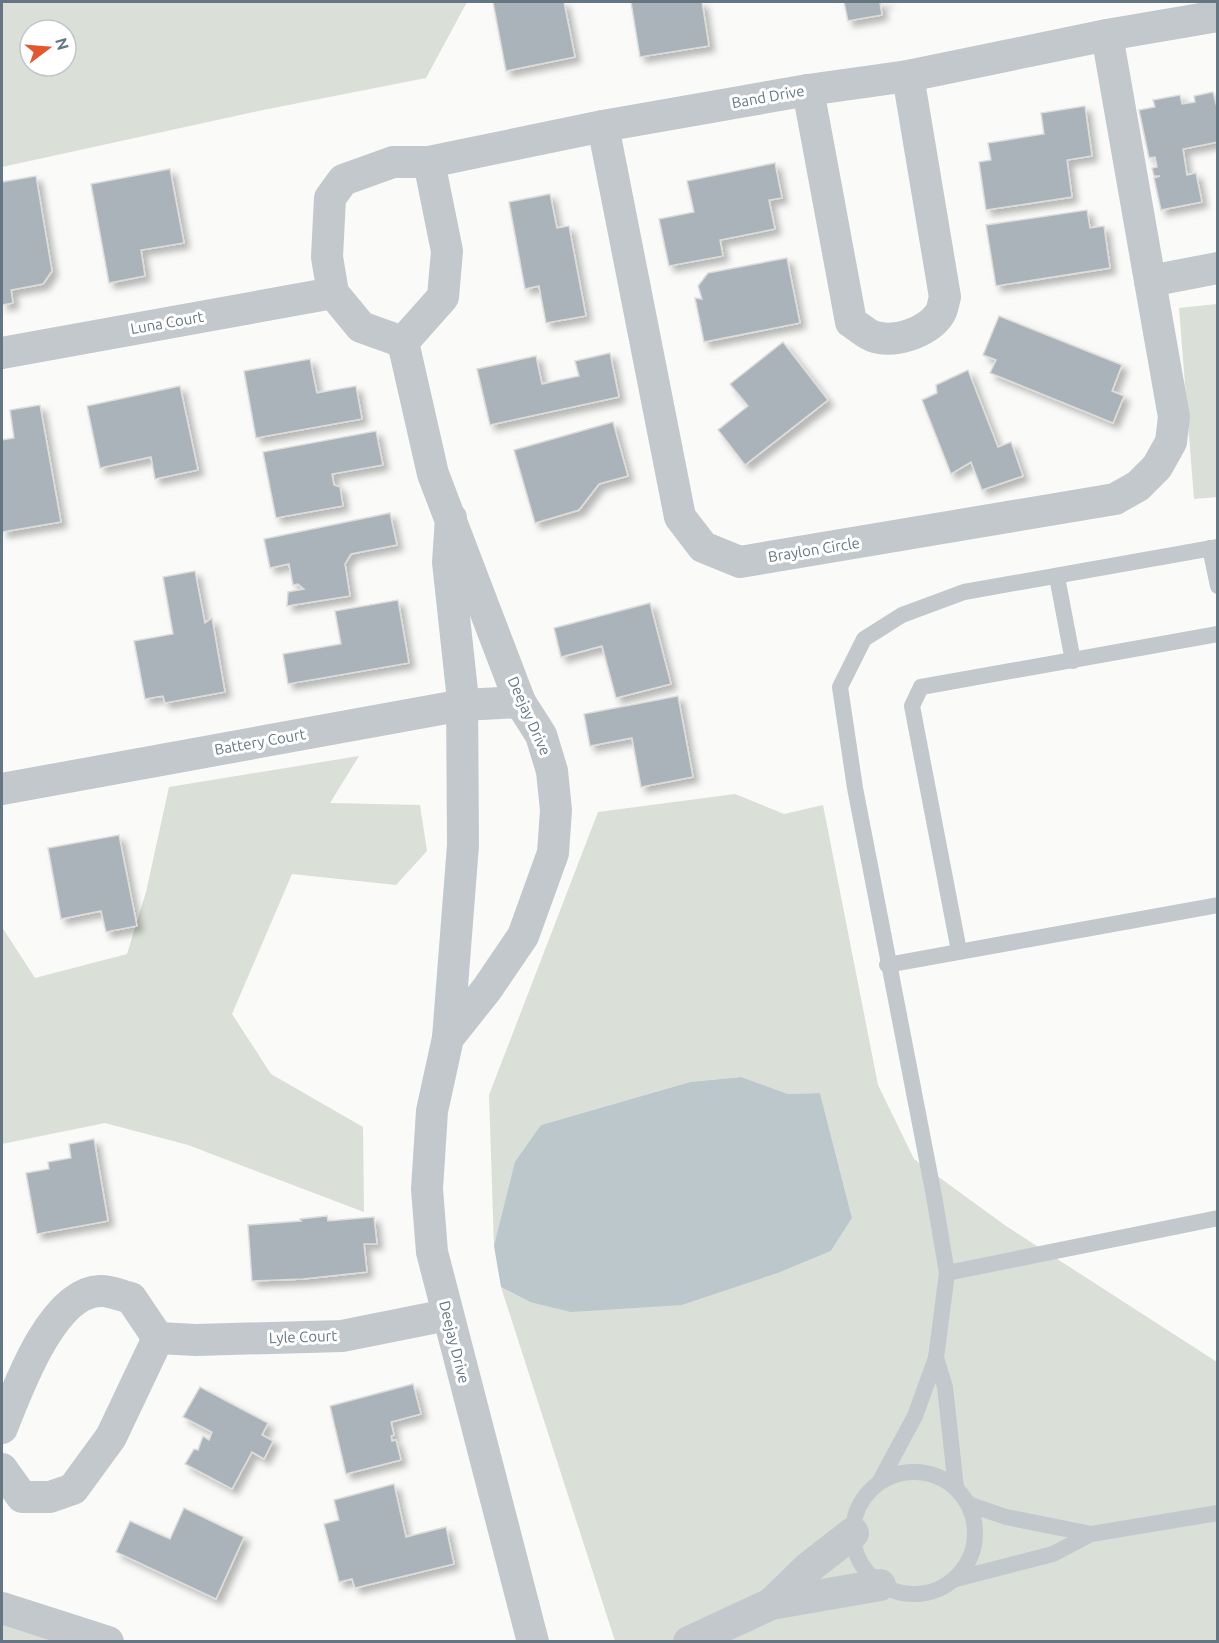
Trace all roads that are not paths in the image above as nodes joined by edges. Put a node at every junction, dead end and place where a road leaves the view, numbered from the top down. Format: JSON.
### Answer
{"nodes":[{"id":1,"x":1218,"y":16,"type":"edge"},
{"id":2,"x":1107,"y":35,"type":"junction"},
{"id":3,"x":908,"y":76,"type":"junction"},
{"id":4,"x":808,"y":90,"type":"junction"},
{"id":5,"x":603,"y":126,"type":"junction"},
{"id":6,"x":429,"y":162,"type":"junction"},
{"id":7,"x":1218,"y":268,"type":"edge"},
{"id":8,"x":1150,"y":281,"type":"junction"},
{"id":9,"x":333,"y":293,"type":"junction"},
{"id":10,"x":403,"y":342,"type":"junction"},
{"id":11,"x":2,"y":353,"type":"edge"},
{"id":12,"x":451,"y":518,"type":"junction"},
{"id":13,"x":1214,"y":548,"type":"edge"},
{"id":14,"x":1057,"y":578,"type":"junction"},
{"id":15,"x":1218,"y":586,"type":"edge"},
{"id":16,"x":1218,"y":634,"type":"edge"},
{"id":17,"x":1073,"y":661,"type":"junction"},
{"id":18,"x":520,"y":702,"type":"junction"},
{"id":19,"x":463,"y":705,"type":"junction"},
{"id":20,"x":2,"y":789,"type":"edge"},
{"id":21,"x":1218,"y":905,"type":"edge"},
{"id":22,"x":958,"y":951,"type":"junction"},
{"id":23,"x":887,"y":965,"type":"junction"},
{"id":24,"x":448,"y":1038,"type":"junction"},
{"id":25,"x":1218,"y":1218,"type":"edge"},
{"id":26,"x":946,"y":1273,"type":"junction"},
{"id":27,"x":447,"y":1315,"type":"junction"},
{"id":28,"x":158,"y":1338,"type":"junction"},
{"id":29,"x":936,"y":1358,"type":"junction"},
{"id":30,"x":2,"y":1428,"type":"edge"},
{"id":31,"x":2,"y":1469,"type":"edge"},
{"id":32,"x":880,"y":1481,"type":"junction"},
{"id":33,"x":956,"y":1488,"type":"junction"},
{"id":34,"x":968,"y":1504,"type":"junction"},
{"id":35,"x":1218,"y":1513,"type":"edge"},
{"id":36,"x":853,"y":1533,"type":"junction"},
{"id":37,"x":1091,"y":1534,"type":"junction"},
{"id":38,"x":956,"y":1579,"type":"junction"},
{"id":39,"x":880,"y":1585,"type":"junction"},
{"id":40,"x":771,"y":1604,"type":"junction"},
{"id":41,"x":2,"y":1608,"type":"edge"},
{"id":42,"x":108,"y":1641,"type":"edge"},
{"id":43,"x":533,"y":1641,"type":"edge"},
{"id":44,"x":689,"y":1641,"type":"edge"}],
"edges":[{"from":1,"to":2,"type":"street","name":"Band Drive"},
{"from":2,"to":3,"type":"street","name":"Band Drive"},
{"from":2,"to":8,"type":"street"},
{"from":3,"to":4,"type":"street","name":"Band Drive"},
{"from":3,"to":4,"type":"street"},
{"from":4,"to":5,"type":"street","name":"Band Drive"},
{"from":5,"to":6,"type":"street","name":"Band Drive"},
{"from":5,"to":8,"type":"street","name":"Braylon Circle"},
{"from":6,"to":9,"type":"street"},
{"from":6,"to":10,"type":"street"},
{"from":7,"to":8,"type":"street"},
{"from":9,"to":10,"type":"street"},
{"from":9,"to":11,"type":"street","name":"Luna Court"},
{"from":10,"to":12,"type":"street","name":"Deejay Drive"},
{"from":12,"to":18,"type":"street","name":"Deejay Drive"},
{"from":12,"to":19,"type":"street","name":"Deejay Drive"},
{"from":13,"to":14,"type":"lane"},
{"from":13,"to":15,"type":"lane"},
{"from":14,"to":17,"type":"lane"},
{"from":14,"to":23,"type":"lane"},
{"from":16,"to":17,"type":"lane"},
{"from":17,"to":22,"type":"lane"},
{"from":18,"to":19,"type":"street","name":"Battery Court"},
{"from":18,"to":24,"type":"street","name":"Deejay Drive"},
{"from":19,"to":20,"type":"street","name":"Battery Court"},
{"from":19,"to":24,"type":"street","name":"Deejay Drive"},
{"from":21,"to":22,"type":"lane"},
{"from":22,"to":23,"type":"lane"},
{"from":23,"to":26,"type":"lane"},
{"from":24,"to":27,"type":"street","name":"Deejay Drive"},
{"from":25,"to":26,"type":"lane"},
{"from":26,"to":29,"type":"lane"},
{"from":27,"to":28,"type":"street","name":"Lyle Court"},
{"from":27,"to":43,"type":"street","name":"Deejay Drive"},
{"from":28,"to":30,"type":"street"},
{"from":28,"to":31,"type":"street"},
{"from":29,"to":32,"type":"lane"},
{"from":29,"to":33,"type":"lane"},
{"from":32,"to":33,"type":"lane"},
{"from":32,"to":36,"type":"lane"},
{"from":33,"to":34,"type":"lane"},
{"from":34,"to":37,"type":"lane"},
{"from":34,"to":38,"type":"lane"},
{"from":35,"to":37,"type":"lane"},
{"from":36,"to":39,"type":"lane"},
{"from":36,"to":40,"type":"street"},
{"from":37,"to":38,"type":"lane"},
{"from":38,"to":39,"type":"lane"},
{"from":39,"to":40,"type":"street"},
{"from":40,"to":44,"type":"street"},
{"from":41,"to":42,"type":"street"}]}
